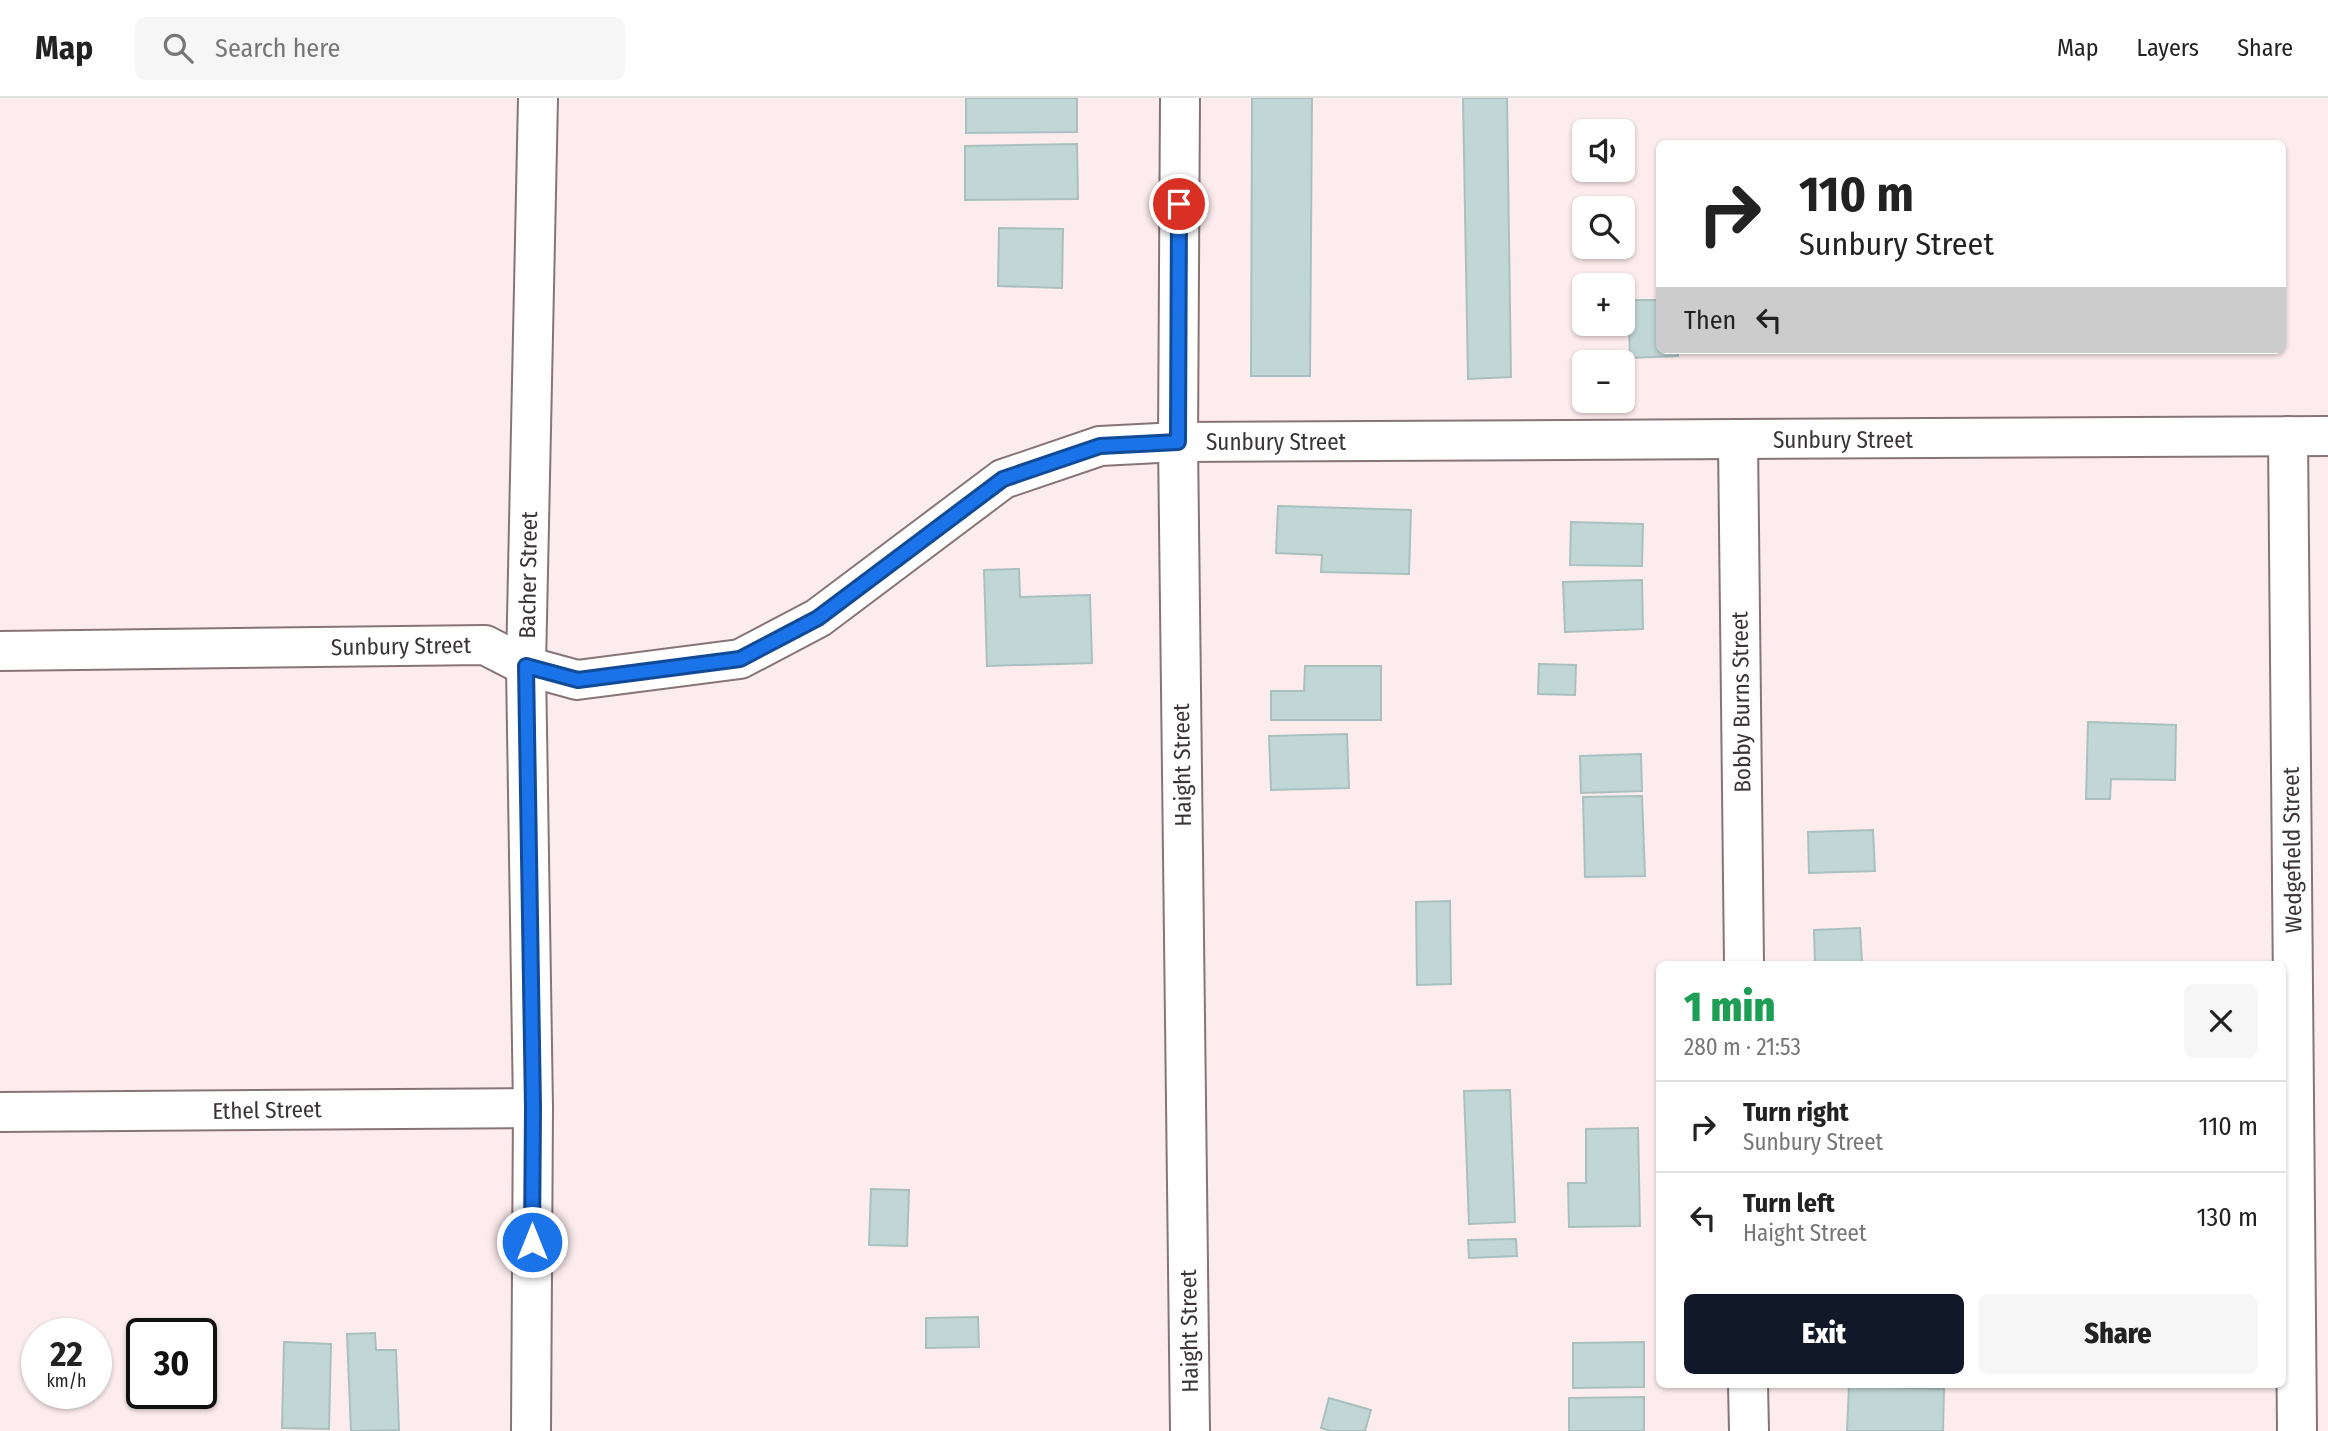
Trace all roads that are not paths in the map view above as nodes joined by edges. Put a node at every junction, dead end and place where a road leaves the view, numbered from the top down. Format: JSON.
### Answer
{"nodes":[{"id":1,"x":538,"y":98,"type":"edge"},
{"id":2,"x":1180,"y":98,"type":"edge"},
{"id":3,"x":2288,"y":436,"type":"junction"},
{"id":4,"x":2328,"y":436,"type":"edge"},
{"id":5,"x":1738,"y":441,"type":"junction"},
{"id":6,"x":1178,"y":442,"type":"junction"},
{"id":7,"x":0,"y":651,"type":"edge"},
{"id":8,"x":526,"y":666,"type":"junction"},
{"id":9,"x":1744,"y":961,"type":"edge"},
{"id":10,"x":533,"y":1108,"type":"junction"},
{"id":11,"x":0,"y":1112,"type":"edge"},
{"id":12,"x":1748,"y":1388,"type":"edge"},
{"id":13,"x":531,"y":1431,"type":"edge"},
{"id":14,"x":1190,"y":1431,"type":"edge"},
{"id":15,"x":1749,"y":1431,"type":"edge"},
{"id":16,"x":2297,"y":1431,"type":"edge"}],
"edges":[{"from":1,"to":8,"type":"street","name":"Bacher Street"},
{"from":2,"to":6,"type":"street","name":"Haight Street"},
{"from":3,"to":4,"type":"street","name":"Sunbury Street"},
{"from":3,"to":5,"type":"street","name":"Sunbury Street"},
{"from":3,"to":16,"type":"street","name":"Wedgefield Street"},
{"from":5,"to":6,"type":"street","name":"Sunbury Street"},
{"from":5,"to":9,"type":"street","name":"Bobby Burns Street"},
{"from":6,"to":8,"type":"street","name":"Sunbury Street"},
{"from":6,"to":14,"type":"street","name":"Haight Street"},
{"from":7,"to":8,"type":"street","name":"Sunbury Street"},
{"from":8,"to":10,"type":"street","name":"Bacher Street"},
{"from":10,"to":11,"type":"street","name":"Ethel Street"},
{"from":10,"to":13,"type":"street","name":"Bacher Street"},
{"from":12,"to":15,"type":"street"}]}
